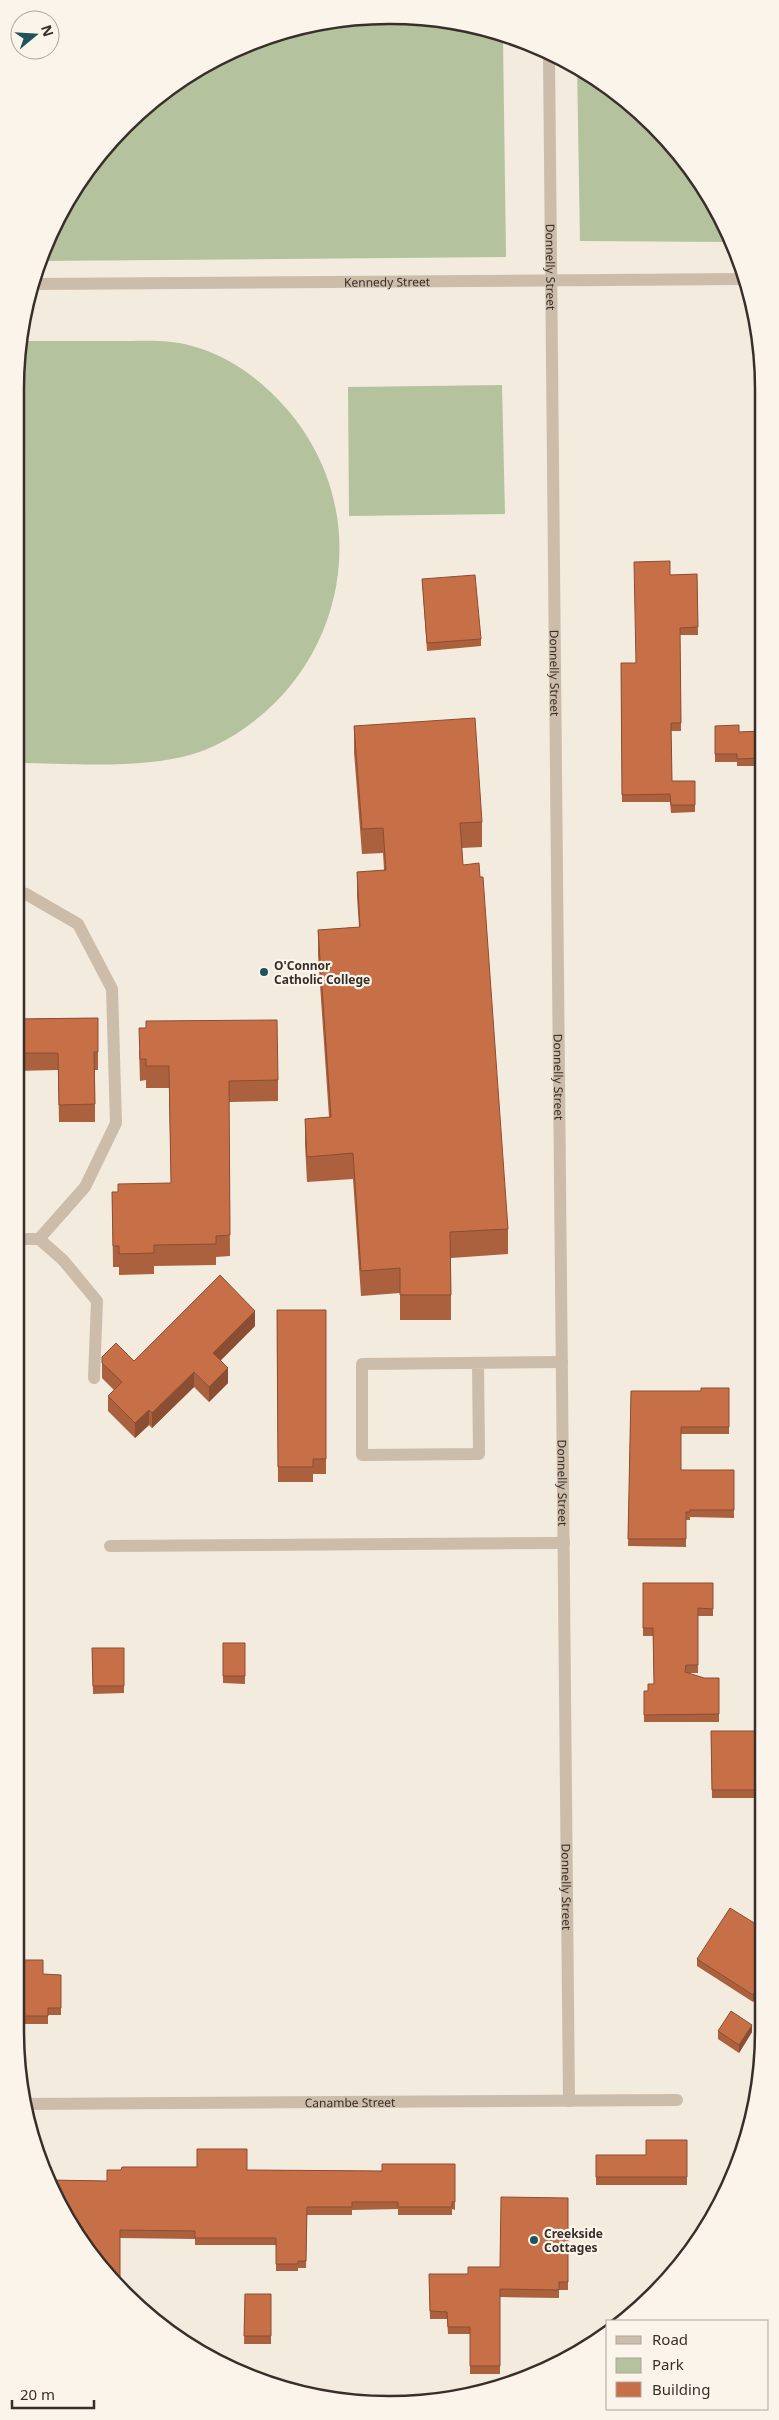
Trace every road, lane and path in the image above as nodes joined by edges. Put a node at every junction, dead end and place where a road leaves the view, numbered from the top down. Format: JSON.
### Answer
{"nodes":[{"id":1,"x":549,"y":60,"type":"edge"},
{"id":2,"x":738,"y":279,"type":"edge"},
{"id":3,"x":552,"y":281,"type":"junction"},
{"id":4,"x":39,"y":284,"type":"edge"},
{"id":5,"x":24,"y":894,"type":"edge"},
{"id":6,"x":24,"y":1239,"type":"edge"},
{"id":7,"x":40,"y":1239,"type":"junction"},
{"id":8,"x":562,"y":1362,"type":"junction"},
{"id":9,"x":478,"y":1363,"type":"junction"},
{"id":10,"x":94,"y":1378,"type":"dead end"},
{"id":11,"x":564,"y":1543,"type":"junction"},
{"id":12,"x":110,"y":1546,"type":"dead end"},
{"id":13,"x":677,"y":2100,"type":"dead end"},
{"id":14,"x":569,"y":2101,"type":"junction"},
{"id":15,"x":31,"y":2104,"type":"edge"}],
"edges":[{"from":1,"to":3,"type":"street","name":"Donnelly Street"},
{"from":2,"to":3,"type":"street","name":"Kennedy Street"},
{"from":3,"to":4,"type":"street","name":"Kennedy Street"},
{"from":3,"to":8,"type":"street","name":"Donnelly Street"},
{"from":5,"to":7,"type":"street"},
{"from":6,"to":7,"type":"street"},
{"from":7,"to":10,"type":"street"},
{"from":8,"to":9,"type":"street"},
{"from":8,"to":11,"type":"street","name":"Donnelly Street"},
{"from":9,"to":9,"type":"street"},
{"from":11,"to":12,"type":"street"},
{"from":11,"to":14,"type":"street","name":"Donnelly Street"},
{"from":13,"to":14,"type":"street","name":"Canambe Street"},
{"from":14,"to":15,"type":"street","name":"Canambe Street"}]}
